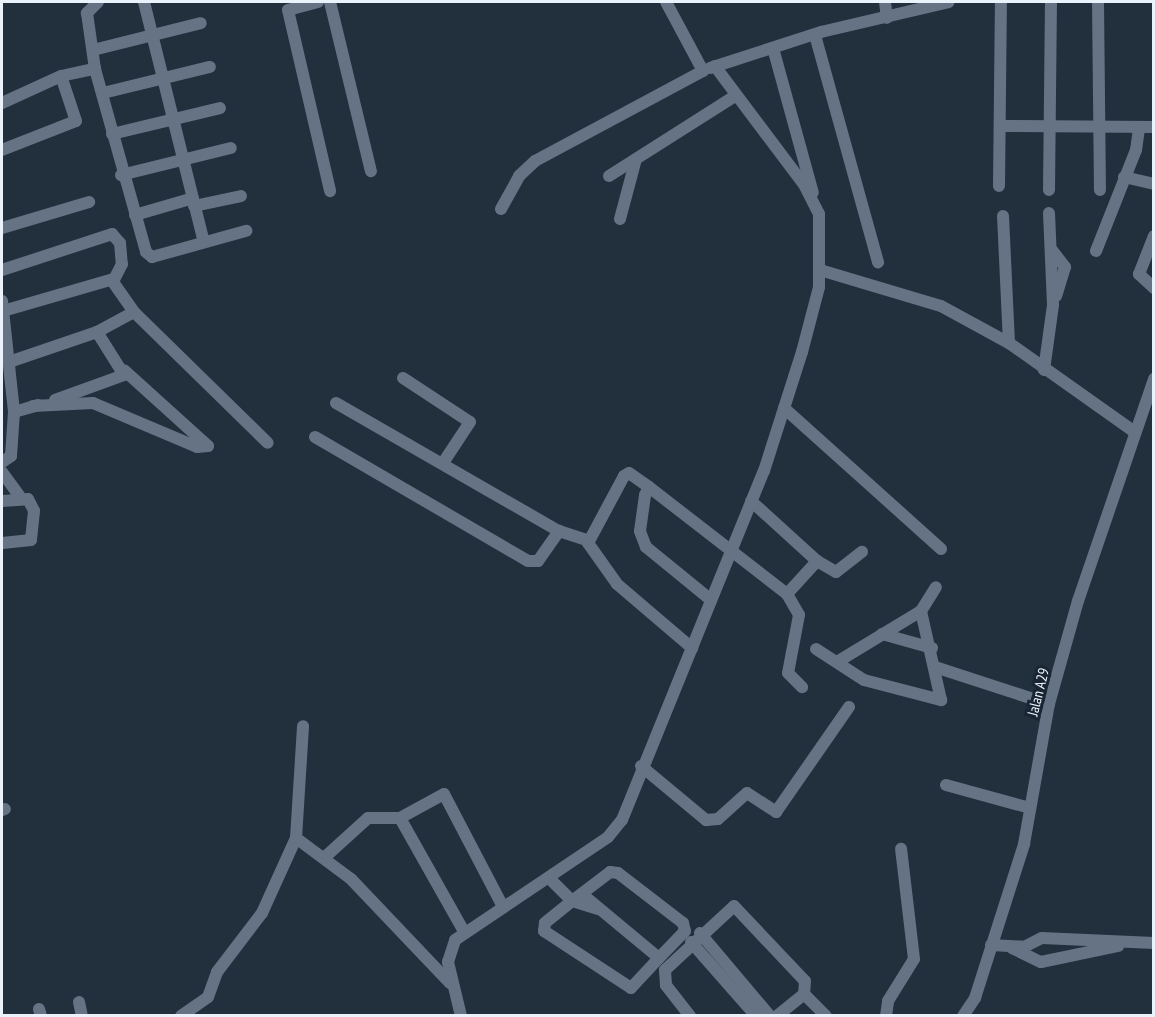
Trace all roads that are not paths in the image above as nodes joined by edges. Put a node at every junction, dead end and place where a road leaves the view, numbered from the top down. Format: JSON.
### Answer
{"nodes":[{"id":1,"x":98,"y":2,"type":"edge"},
{"id":2,"x":144,"y":2,"type":"edge"},
{"id":3,"x":318,"y":2,"type":"edge"},
{"id":4,"x":330,"y":2,"type":"edge"},
{"id":5,"x":666,"y":2,"type":"edge"},
{"id":6,"x":885,"y":2,"type":"edge"},
{"id":7,"x":949,"y":2,"type":"edge"},
{"id":8,"x":1001,"y":2,"type":"edge"},
{"id":9,"x":1051,"y":2,"type":"edge"},
{"id":10,"x":1098,"y":2,"type":"edge"},
{"id":11,"x":932,"y":3,"type":"edge"},
{"id":12,"x":287,"y":6,"type":"edge"},
{"id":13,"x":886,"y":18,"type":"junction"},
{"id":14,"x":201,"y":23,"type":"dead end"},
{"id":15,"x":815,"y":34,"type":"junction"},
{"id":16,"x":152,"y":35,"type":"junction"},
{"id":17,"x":773,"y":48,"type":"junction"},
{"id":18,"x":93,"y":50,"type":"junction"},
{"id":19,"x":210,"y":67,"type":"dead end"},
{"id":20,"x":95,"y":69,"type":"junction"},
{"id":21,"x":709,"y":69,"type":"junction"},
{"id":22,"x":61,"y":76,"type":"junction"},
{"id":23,"x":161,"y":76,"type":"junction"},
{"id":24,"x":103,"y":93,"type":"junction"},
{"id":25,"x":735,"y":96,"type":"junction"},
{"id":26,"x":2,"y":103,"type":"edge"},
{"id":27,"x":220,"y":108,"type":"dead end"},
{"id":28,"x":173,"y":119,"type":"junction"},
{"id":29,"x":1002,"y":126,"type":"junction"},
{"id":30,"x":1050,"y":126,"type":"junction"},
{"id":31,"x":1154,"y":127,"type":"edge"},
{"id":32,"x":1100,"y":129,"type":"junction"},
{"id":33,"x":1139,"y":129,"type":"junction"},
{"id":34,"x":112,"y":135,"type":"junction"},
{"id":35,"x":231,"y":148,"type":"dead end"},
{"id":36,"x":2,"y":150,"type":"edge"},
{"id":37,"x":182,"y":159,"type":"junction"},
{"id":38,"x":636,"y":159,"type":"junction"},
{"id":39,"x":371,"y":171,"type":"dead end"},
{"id":40,"x":121,"y":175,"type":"junction"},
{"id":41,"x":609,"y":176,"type":"dead end"},
{"id":42,"x":1124,"y":177,"type":"junction"},
{"id":43,"x":1154,"y":184,"type":"edge"},
{"id":44,"x":999,"y":186,"type":"dead end"},
{"id":45,"x":1049,"y":190,"type":"dead end"},
{"id":46,"x":1100,"y":190,"type":"dead end"},
{"id":47,"x":330,"y":191,"type":"dead end"},
{"id":48,"x":241,"y":196,"type":"dead end"},
{"id":49,"x":88,"y":202,"type":"dead end"},
{"id":50,"x":194,"y":202,"type":"junction"},
{"id":51,"x":501,"y":209,"type":"dead end"},
{"id":52,"x":1049,"y":213,"type":"dead end"},
{"id":53,"x":819,"y":214,"type":"junction"},
{"id":54,"x":135,"y":215,"type":"junction"},
{"id":55,"x":1003,"y":216,"type":"dead end"},
{"id":56,"x":620,"y":219,"type":"dead end"},
{"id":57,"x":2,"y":228,"type":"edge"},
{"id":58,"x":246,"y":231,"type":"dead end"},
{"id":59,"x":1154,"y":236,"type":"edge"},
{"id":60,"x":204,"y":242,"type":"junction"},
{"id":61,"x":1096,"y":251,"type":"dead end"},
{"id":62,"x":878,"y":262,"type":"dead end"},
{"id":63,"x":2,"y":270,"type":"edge"},
{"id":64,"x":820,"y":270,"type":"junction"},
{"id":65,"x":113,"y":279,"type":"junction"},
{"id":66,"x":1154,"y":288,"type":"edge"},
{"id":67,"x":2,"y":306,"type":"edge"},
{"id":68,"x":134,"y":312,"type":"junction"},
{"id":69,"x":97,"y":332,"type":"junction"},
{"id":70,"x":1009,"y":343,"type":"junction"},
{"id":71,"x":9,"y":362,"type":"junction"},
{"id":72,"x":124,"y":369,"type":"junction"},
{"id":73,"x":1044,"y":370,"type":"junction"},
{"id":74,"x":403,"y":378,"type":"dead end"},
{"id":75,"x":1154,"y":379,"type":"edge"},
{"id":76,"x":7,"y":387,"type":"edge"},
{"id":77,"x":336,"y":404,"type":"dead end"},
{"id":78,"x":33,"y":406,"type":"junction"},
{"id":79,"x":784,"y":408,"type":"junction"},
{"id":80,"x":14,"y":412,"type":"junction"},
{"id":81,"x":1132,"y":430,"type":"junction"},
{"id":82,"x":315,"y":437,"type":"dead end"},
{"id":83,"x":268,"y":443,"type":"dead end"},
{"id":84,"x":2,"y":462,"type":"edge"},
{"id":85,"x":443,"y":463,"type":"junction"},
{"id":86,"x":2,"y":472,"type":"edge"},
{"id":87,"x":648,"y":487,"type":"junction"},
{"id":88,"x":21,"y":498,"type":"junction"},
{"id":89,"x":2,"y":501,"type":"edge"},
{"id":90,"x":751,"y":501,"type":"junction"},
{"id":91,"x":559,"y":531,"type":"junction"},
{"id":92,"x":587,"y":540,"type":"junction"},
{"id":93,"x":2,"y":543,"type":"edge"},
{"id":94,"x":732,"y":548,"type":"junction"},
{"id":95,"x":941,"y":549,"type":"dead end"},
{"id":96,"x":862,"y":552,"type":"dead end"},
{"id":97,"x":817,"y":561,"type":"junction"},
{"id":98,"x":936,"y":587,"type":"dead end"},
{"id":99,"x":787,"y":594,"type":"junction"},
{"id":100,"x":711,"y":600,"type":"junction"},
{"id":101,"x":921,"y":611,"type":"junction"},
{"id":102,"x":882,"y":634,"type":"junction"},
{"id":103,"x":692,"y":648,"type":"junction"},
{"id":104,"x":932,"y":648,"type":"junction"},
{"id":105,"x":816,"y":649,"type":"dead end"},
{"id":106,"x":837,"y":662,"type":"junction"},
{"id":107,"x":935,"y":667,"type":"junction"},
{"id":108,"x":802,"y":687,"type":"dead end"},
{"id":109,"x":1049,"y":704,"type":"junction"},
{"id":110,"x":849,"y":707,"type":"dead end"},
{"id":111,"x":303,"y":726,"type":"dead end"},
{"id":112,"x":641,"y":766,"type":"junction"},
{"id":113,"x":946,"y":785,"type":"dead end"},
{"id":114,"x":1030,"y":808,"type":"junction"},
{"id":115,"x":400,"y":818,"type":"junction"},
{"id":116,"x":296,"y":838,"type":"junction"},
{"id":117,"x":901,"y":849,"type":"dead end"},
{"id":118,"x":325,"y":857,"type":"junction"},
{"id":119,"x":549,"y":879,"type":"junction"},
{"id":120,"x":577,"y":897,"type":"junction"},
{"id":121,"x":503,"y":907,"type":"junction"},
{"id":122,"x":463,"y":930,"type":"junction"},
{"id":123,"x":695,"y":938,"type":"junction"},
{"id":124,"x":1134,"y":943,"type":"junction"},
{"id":125,"x":1154,"y":943,"type":"edge"},
{"id":126,"x":991,"y":945,"type":"junction"},
{"id":127,"x":1012,"y":948,"type":"junction"},
{"id":128,"x":659,"y":958,"type":"junction"},
{"id":129,"x":450,"y":983,"type":"junction"},
{"id":130,"x":804,"y":994,"type":"junction"},
{"id":131,"x":79,"y":1002,"type":"dead end"},
{"id":132,"x":82,"y":1016,"type":"edge"},
{"id":133,"x":181,"y":1016,"type":"edge"},
{"id":134,"x":461,"y":1016,"type":"edge"},
{"id":135,"x":690,"y":1016,"type":"edge"},
{"id":136,"x":756,"y":1016,"type":"edge"},
{"id":137,"x":770,"y":1016,"type":"edge"},
{"id":138,"x":777,"y":1016,"type":"edge"},
{"id":139,"x":825,"y":1016,"type":"edge"},
{"id":140,"x":886,"y":1016,"type":"edge"},
{"id":141,"x":963,"y":1016,"type":"edge"}],
"edges":[{"from":1,"to":18,"type":"street"},
{"from":2,"to":16,"type":"street"},
{"from":3,"to":12,"type":"street"},
{"from":4,"to":39,"type":"street"},
{"from":5,"to":21,"type":"street"},
{"from":6,"to":13,"type":"street"},
{"from":7,"to":11,"type":"street"},
{"from":8,"to":29,"type":"street"},
{"from":9,"to":30,"type":"street"},
{"from":10,"to":32,"type":"street"},
{"from":11,"to":13,"type":"street"},
{"from":12,"to":47,"type":"street"},
{"from":13,"to":15,"type":"street"},
{"from":14,"to":16,"type":"street"},
{"from":15,"to":17,"type":"street"},
{"from":15,"to":62,"type":"street"},
{"from":16,"to":18,"type":"street"},
{"from":16,"to":23,"type":"street"},
{"from":17,"to":21,"type":"street"},
{"from":17,"to":53,"type":"street"},
{"from":18,"to":20,"type":"street"},
{"from":19,"to":23,"type":"street"},
{"from":20,"to":22,"type":"street"},
{"from":20,"to":24,"type":"street"},
{"from":21,"to":25,"type":"street"},
{"from":21,"to":51,"type":"street"},
{"from":22,"to":26,"type":"street"},
{"from":22,"to":36,"type":"street"},
{"from":23,"to":24,"type":"street"},
{"from":23,"to":28,"type":"street"},
{"from":24,"to":34,"type":"street"},
{"from":25,"to":38,"type":"street"},
{"from":25,"to":53,"type":"street"},
{"from":27,"to":28,"type":"street"},
{"from":28,"to":34,"type":"street"},
{"from":28,"to":37,"type":"street"},
{"from":29,"to":30,"type":"street"},
{"from":29,"to":44,"type":"street"},
{"from":30,"to":32,"type":"street"},
{"from":30,"to":45,"type":"street"},
{"from":31,"to":33,"type":"street"},
{"from":32,"to":33,"type":"street"},
{"from":32,"to":46,"type":"street"},
{"from":33,"to":42,"type":"street"},
{"from":34,"to":40,"type":"street"},
{"from":35,"to":37,"type":"street"},
{"from":37,"to":40,"type":"street"},
{"from":37,"to":50,"type":"street"},
{"from":38,"to":41,"type":"street"},
{"from":38,"to":56,"type":"street"},
{"from":40,"to":54,"type":"street"},
{"from":42,"to":43,"type":"street"},
{"from":42,"to":61,"type":"street"},
{"from":48,"to":50,"type":"street"},
{"from":49,"to":57,"type":"street"},
{"from":50,"to":54,"type":"street"},
{"from":50,"to":60,"type":"street"},
{"from":52,"to":73,"type":"street"},
{"from":53,"to":64,"type":"street"},
{"from":54,"to":60,"type":"street"},
{"from":55,"to":70,"type":"street"},
{"from":58,"to":60,"type":"street"},
{"from":59,"to":66,"type":"street"},
{"from":63,"to":65,"type":"street"},
{"from":64,"to":70,"type":"street"},
{"from":64,"to":79,"type":"street"},
{"from":65,"to":67,"type":"street"},
{"from":65,"to":68,"type":"street"},
{"from":67,"to":71,"type":"street"},
{"from":68,"to":69,"type":"street"},
{"from":68,"to":83,"type":"street"},
{"from":69,"to":71,"type":"street"},
{"from":69,"to":72,"type":"street"},
{"from":70,"to":73,"type":"street"},
{"from":71,"to":76,"type":"street"},
{"from":72,"to":78,"type":"street"},
{"from":72,"to":78,"type":"street"},
{"from":73,"to":81,"type":"street"},
{"from":74,"to":85,"type":"street"},
{"from":75,"to":81,"type":"street","name":"Jalan A29"},
{"from":76,"to":80,"type":"street"},
{"from":77,"to":85,"type":"street"},
{"from":78,"to":80,"type":"street"},
{"from":79,"to":90,"type":"street"},
{"from":79,"to":95,"type":"street"},
{"from":80,"to":84,"type":"street"},
{"from":81,"to":109,"type":"street","name":"Jalan A29"},
{"from":82,"to":91,"type":"street"},
{"from":85,"to":91,"type":"street"},
{"from":86,"to":88,"type":"street"},
{"from":87,"to":92,"type":"street"},
{"from":87,"to":94,"type":"street"},
{"from":87,"to":100,"type":"street"},
{"from":88,"to":89,"type":"street"},
{"from":88,"to":93,"type":"street"},
{"from":90,"to":94,"type":"street"},
{"from":90,"to":97,"type":"street"},
{"from":91,"to":92,"type":"street"},
{"from":92,"to":103,"type":"street"},
{"from":94,"to":99,"type":"street"},
{"from":94,"to":100,"type":"street"},
{"from":96,"to":97,"type":"street"},
{"from":97,"to":99,"type":"street"},
{"from":98,"to":101,"type":"street"},
{"from":99,"to":108,"type":"street"},
{"from":100,"to":103,"type":"street"},
{"from":101,"to":102,"type":"street"},
{"from":101,"to":104,"type":"street"},
{"from":102,"to":104,"type":"street"},
{"from":102,"to":106,"type":"street"},
{"from":103,"to":112,"type":"street"},
{"from":104,"to":107,"type":"street"},
{"from":105,"to":106,"type":"street"},
{"from":106,"to":107,"type":"street"},
{"from":107,"to":109,"type":"street"},
{"from":109,"to":114,"type":"street","name":"Jalan A29"},
{"from":110,"to":112,"type":"street"},
{"from":111,"to":116,"type":"street"},
{"from":112,"to":119,"type":"street"},
{"from":113,"to":114,"type":"street"},
{"from":114,"to":126,"type":"street","name":"Jalan A29"},
{"from":115,"to":118,"type":"street"},
{"from":115,"to":121,"type":"street"},
{"from":115,"to":122,"type":"street"},
{"from":116,"to":118,"type":"street"},
{"from":116,"to":133,"type":"street"},
{"from":117,"to":140,"type":"street"},
{"from":118,"to":129,"type":"street"},
{"from":119,"to":120,"type":"street"},
{"from":119,"to":121,"type":"street"},
{"from":120,"to":128,"type":"street"},
{"from":120,"to":128,"type":"street"},
{"from":120,"to":128,"type":"street"},
{"from":121,"to":122,"type":"street"},
{"from":122,"to":129,"type":"street"},
{"from":123,"to":130,"type":"street"},
{"from":123,"to":135,"type":"street"},
{"from":123,"to":136,"type":"street"},
{"from":123,"to":137,"type":"street"},
{"from":124,"to":125,"type":"street"},
{"from":124,"to":127,"type":"street"},
{"from":124,"to":127,"type":"street"},
{"from":126,"to":127,"type":"street"},
{"from":126,"to":141,"type":"street","name":"Jalan A29"},
{"from":129,"to":134,"type":"street"},
{"from":130,"to":138,"type":"street"},
{"from":130,"to":139,"type":"street"},
{"from":131,"to":132,"type":"street"}]}
